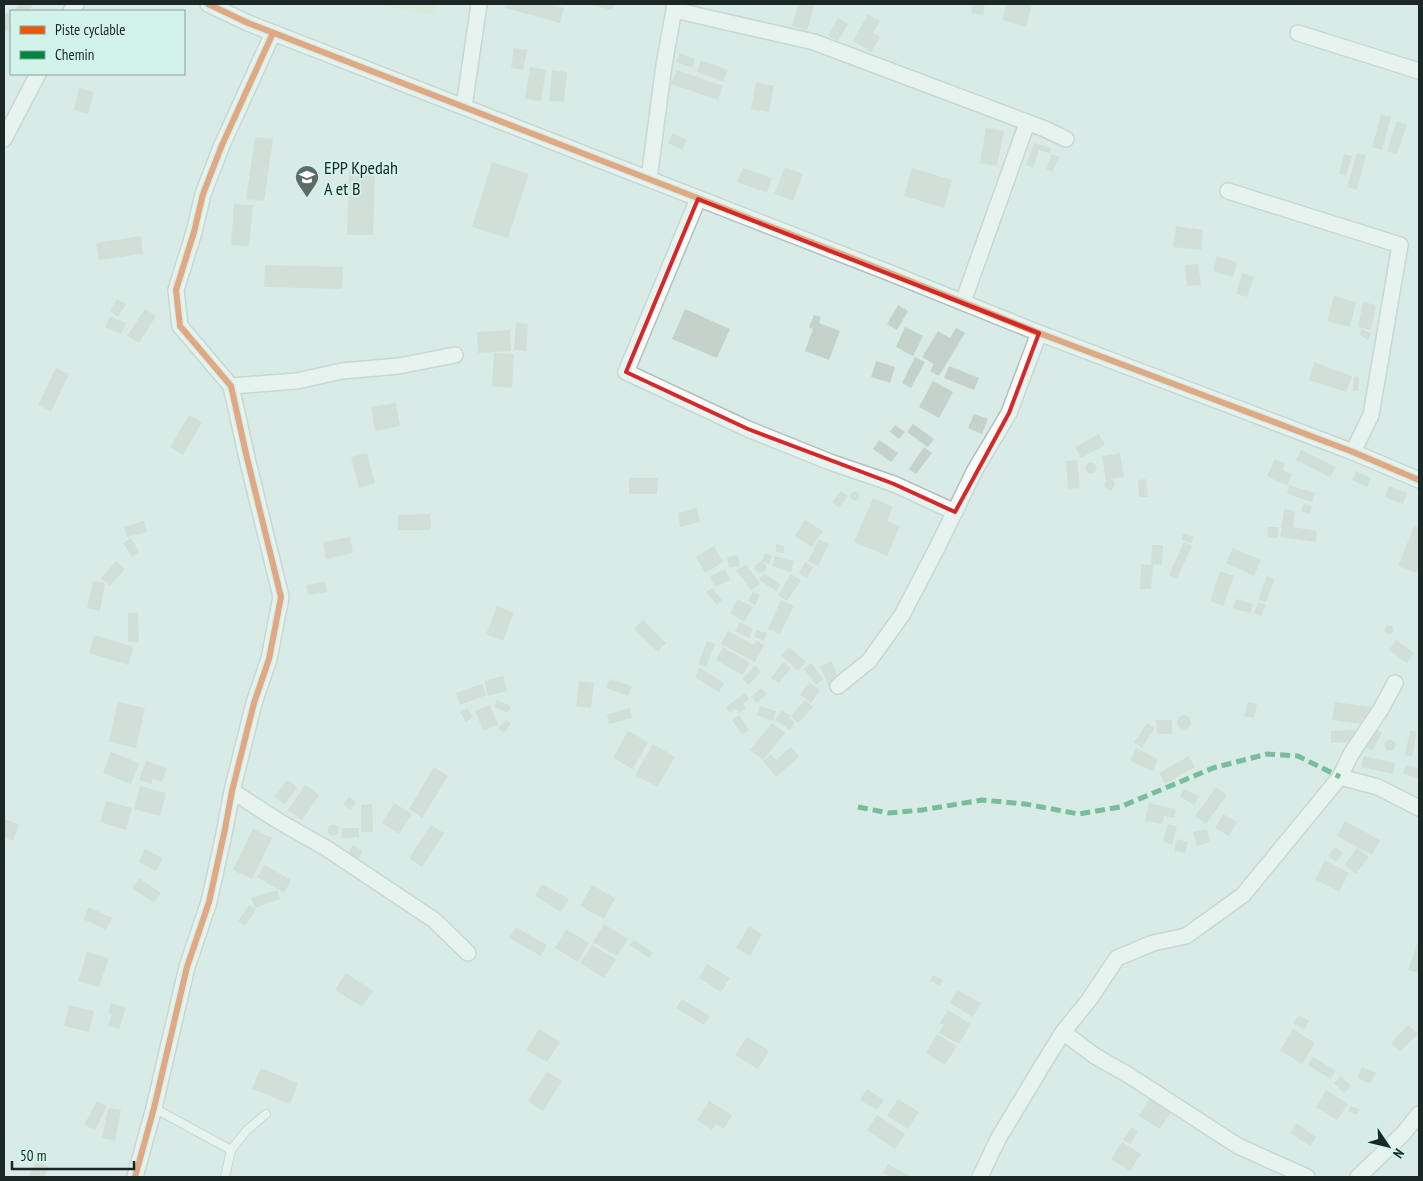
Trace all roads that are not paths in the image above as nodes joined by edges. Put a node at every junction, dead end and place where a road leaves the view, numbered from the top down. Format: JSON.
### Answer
{"nodes":[{"id":1,"x":208,"y":4,"type":"edge"},
{"id":2,"x":479,"y":4,"type":"edge"},
{"id":3,"x":674,"y":7,"type":"edge"},
{"id":4,"x":273,"y":33,"type":"junction"},
{"id":5,"x":1298,"y":33,"type":"dead end"},
{"id":6,"x":1419,"y":71,"type":"edge"},
{"id":7,"x":37,"y":75,"type":"edge"},
{"id":8,"x":464,"y":107,"type":"junction"},
{"id":9,"x":1027,"y":123,"type":"junction"},
{"id":10,"x":4,"y":139,"type":"edge"},
{"id":11,"x":1066,"y":139,"type":"dead end"},
{"id":12,"x":649,"y":179,"type":"junction"},
{"id":13,"x":1228,"y":191,"type":"dead end"},
{"id":14,"x":698,"y":200,"type":"junction"},
{"id":15,"x":963,"y":302,"type":"junction"},
{"id":16,"x":1040,"y":333,"type":"junction"},
{"id":17,"x":455,"y":356,"type":"dead end"},
{"id":18,"x":232,"y":386,"type":"junction"},
{"id":19,"x":1353,"y":452,"type":"junction"},
{"id":20,"x":1419,"y":480,"type":"edge"},
{"id":21,"x":955,"y":512,"type":"junction"},
{"id":22,"x":1395,"y":683,"type":"dead end"},
{"id":23,"x":838,"y":686,"type":"dead end"},
{"id":24,"x":1340,"y":777,"type":"junction"},
{"id":25,"x":232,"y":791,"type":"junction"},
{"id":26,"x":1419,"y":808,"type":"edge"},
{"id":27,"x":468,"y":953,"type":"dead end"},
{"id":28,"x":1063,"y":1032,"type":"junction"},
{"id":29,"x":154,"y":1108,"type":"junction"},
{"id":30,"x":266,"y":1114,"type":"dead end"},
{"id":31,"x":1419,"y":1114,"type":"edge"},
{"id":32,"x":232,"y":1150,"type":"junction"},
{"id":33,"x":134,"y":1177,"type":"edge"},
{"id":34,"x":225,"y":1177,"type":"edge"},
{"id":35,"x":980,"y":1177,"type":"edge"},
{"id":36,"x":1307,"y":1177,"type":"edge"},
{"id":37,"x":1358,"y":1177,"type":"edge"}],
"edges":[{"from":1,"to":4,"type":"street"},
{"from":2,"to":8,"type":"street"},
{"from":3,"to":9,"type":"street"},
{"from":3,"to":12,"type":"street"},
{"from":4,"to":8,"type":"street"},
{"from":4,"to":18,"type":"street"},
{"from":5,"to":6,"type":"street"},
{"from":7,"to":10,"type":"street"},
{"from":8,"to":12,"type":"street"},
{"from":9,"to":11,"type":"street"},
{"from":9,"to":15,"type":"street"},
{"from":12,"to":14,"type":"street"},
{"from":13,"to":19,"type":"street"},
{"from":14,"to":15,"type":"street"},
{"from":14,"to":21,"type":"street"},
{"from":15,"to":16,"type":"street"},
{"from":16,"to":19,"type":"street"},
{"from":16,"to":21,"type":"street"},
{"from":17,"to":18,"type":"street"},
{"from":18,"to":25,"type":"street"},
{"from":19,"to":20,"type":"street"},
{"from":21,"to":23,"type":"street"},
{"from":22,"to":24,"type":"street"},
{"from":24,"to":26,"type":"street"},
{"from":24,"to":28,"type":"street"},
{"from":25,"to":27,"type":"street"},
{"from":25,"to":29,"type":"street"},
{"from":28,"to":35,"type":"street"},
{"from":28,"to":36,"type":"street"},
{"from":29,"to":32,"type":"lane"},
{"from":29,"to":33,"type":"street"},
{"from":30,"to":32,"type":"lane"},
{"from":31,"to":37,"type":"street"},
{"from":32,"to":34,"type":"lane"}]}
